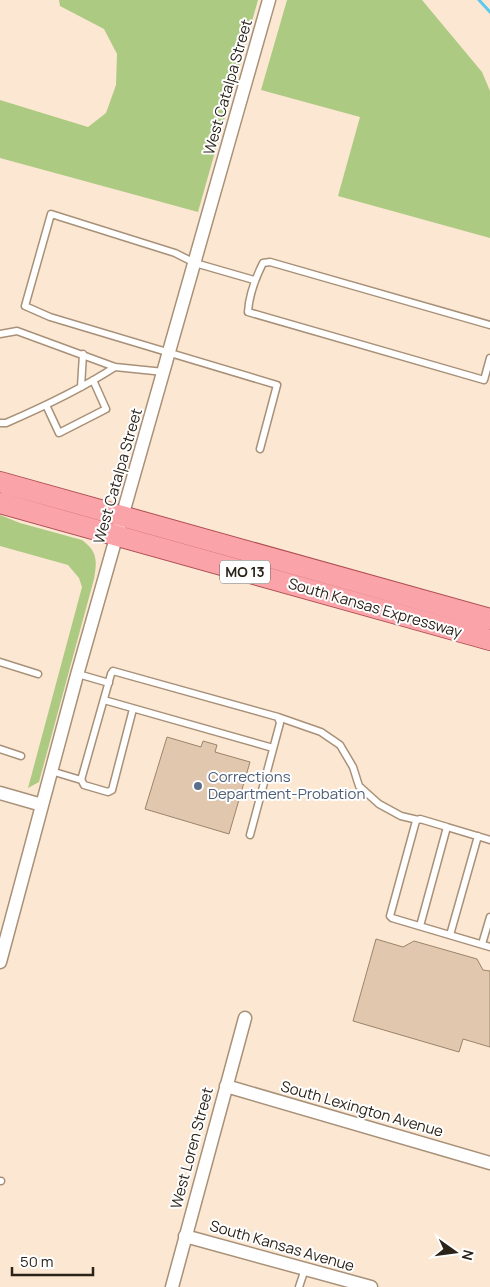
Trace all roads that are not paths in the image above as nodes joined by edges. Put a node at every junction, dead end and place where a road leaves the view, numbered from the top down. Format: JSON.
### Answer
{"nodes":[{"id":1,"x":269,"y":0,"type":"edge"},
{"id":2,"x":195,"y":263,"type":"junction"},
{"id":3,"x":254,"y":280,"type":"junction"},
{"id":4,"x":490,"y":325,"type":"edge"},
{"id":5,"x":0,"y":334,"type":"edge"},
{"id":6,"x":83,"y":354,"type":"junction"},
{"id":7,"x":169,"y":354,"type":"junction"},
{"id":8,"x":490,"y":358,"type":"edge"},
{"id":9,"x":115,"y":367,"type":"junction"},
{"id":10,"x":164,"y":372,"type":"junction"},
{"id":11,"x":93,"y":380,"type":"junction"},
{"id":12,"x":81,"y":387,"type":"junction"},
{"id":13,"x":46,"y":405,"type":"junction"},
{"id":14,"x":0,"y":423,"type":"edge"},
{"id":15,"x":260,"y":449,"type":"dead end"},
{"id":16,"x":0,"y":482,"type":"edge"},
{"id":17,"x":0,"y":503,"type":"edge"},
{"id":18,"x":123,"y":517,"type":"junction"},
{"id":19,"x":118,"y":537,"type":"junction"},
{"id":20,"x":490,"y":619,"type":"edge"},
{"id":21,"x":490,"y":640,"type":"edge"},
{"id":22,"x":0,"y":662,"type":"edge"},
{"id":23,"x":38,"y":674,"type":"dead end"},
{"id":24,"x":78,"y":674,"type":"junction"},
{"id":25,"x":109,"y":683,"type":"junction"},
{"id":26,"x":104,"y":700,"type":"junction"},
{"id":27,"x":133,"y":709,"type":"junction"},
{"id":28,"x":278,"y":717,"type":"junction"},
{"id":29,"x":273,"y":748,"type":"junction"},
{"id":30,"x":0,"y":749,"type":"edge"},
{"id":31,"x":21,"y":756,"type":"dead end"},
{"id":32,"x":51,"y":771,"type":"junction"},
{"id":33,"x":81,"y":779,"type":"junction"},
{"id":34,"x":0,"y":793,"type":"edge"},
{"id":35,"x":42,"y":805,"type":"junction"},
{"id":36,"x":418,"y":820,"type":"junction"},
{"id":37,"x":447,"y":827,"type":"junction"},
{"id":38,"x":250,"y":835,"type":"dead end"},
{"id":39,"x":478,"y":836,"type":"junction"},
{"id":40,"x":490,"y":840,"type":"edge"},
{"id":41,"x":490,"y":917,"type":"edge"},
{"id":42,"x":420,"y":926,"type":"junction"},
{"id":43,"x":450,"y":935,"type":"junction"},
{"id":44,"x":482,"y":944,"type":"junction"},
{"id":45,"x":490,"y":947,"type":"edge"},
{"id":46,"x":0,"y":962,"type":"edge"},
{"id":47,"x":245,"y":1018,"type":"dead end"},
{"id":48,"x":226,"y":1086,"type":"junction"},
{"id":49,"x":490,"y":1163,"type":"edge"},
{"id":50,"x":186,"y":1236,"type":"junction"},
{"id":51,"x":305,"y":1269,"type":"junction"},
{"id":52,"x":172,"y":1287,"type":"edge"},
{"id":53,"x":300,"y":1287,"type":"edge"},
{"id":54,"x":371,"y":1287,"type":"edge"}],
"edges":[{"from":1,"to":2,"type":"street","name":"West Catalpa Street"},
{"from":2,"to":3,"type":"lane"},
{"from":2,"to":7,"type":"street","name":"West Catalpa Street"},
{"from":2,"to":7,"type":"lane"},
{"from":3,"to":4,"type":"lane"},
{"from":3,"to":8,"type":"lane"},
{"from":5,"to":6,"type":"lane"},
{"from":6,"to":9,"type":"lane"},
{"from":6,"to":12,"type":"lane"},
{"from":7,"to":10,"type":"street","name":"West Catalpa Street"},
{"from":7,"to":15,"type":"lane"},
{"from":9,"to":10,"type":"lane"},
{"from":9,"to":11,"type":"lane"},
{"from":10,"to":18,"type":"street","name":"West Catalpa Street"},
{"from":11,"to":12,"type":"lane"},
{"from":11,"to":13,"type":"lane"},
{"from":12,"to":13,"type":"lane"},
{"from":13,"to":14,"type":"lane"},
{"from":16,"to":18,"type":"main road","name":"South Kansas Expressway","number":"MO 13"},
{"from":17,"to":19,"type":"main road","name":"South Kansas Expressway","number":"MO 13"},
{"from":18,"to":19,"type":"street","name":"West Catalpa Street"},
{"from":18,"to":20,"type":"main road","name":"South Kansas Expressway","number":"MO 13"},
{"from":19,"to":21,"type":"main road","name":"South Kansas Expressway","number":"MO 13"},
{"from":19,"to":24,"type":"street","name":"West Catalpa Street"},
{"from":22,"to":23,"type":"lane"},
{"from":24,"to":25,"type":"lane"},
{"from":24,"to":32,"type":"street","name":"West Catalpa Street"},
{"from":25,"to":26,"type":"lane"},
{"from":25,"to":28,"type":"lane"},
{"from":26,"to":27,"type":"lane"},
{"from":26,"to":33,"type":"lane"},
{"from":27,"to":29,"type":"lane"},
{"from":27,"to":33,"type":"lane"},
{"from":28,"to":29,"type":"lane"},
{"from":28,"to":36,"type":"lane"},
{"from":29,"to":38,"type":"lane"},
{"from":30,"to":31,"type":"lane"},
{"from":32,"to":33,"type":"lane"},
{"from":32,"to":35,"type":"street","name":"West Catalpa Street"},
{"from":34,"to":35,"type":"street"},
{"from":35,"to":46,"type":"street","name":"West Catalpa Street"},
{"from":36,"to":37,"type":"lane"},
{"from":36,"to":42,"type":"lane"},
{"from":37,"to":39,"type":"lane"},
{"from":37,"to":42,"type":"lane"},
{"from":39,"to":40,"type":"lane"},
{"from":39,"to":43,"type":"lane"},
{"from":41,"to":44,"type":"lane"},
{"from":42,"to":43,"type":"lane"},
{"from":43,"to":44,"type":"lane"},
{"from":44,"to":45,"type":"lane"},
{"from":47,"to":48,"type":"street","name":"West Loren Street"},
{"from":48,"to":49,"type":"street","name":"South Lexington Avenue"},
{"from":48,"to":50,"type":"street","name":"West Loren Street"},
{"from":50,"to":51,"type":"street","name":"South Kansas Avenue"},
{"from":50,"to":52,"type":"street","name":"West Loren Street"},
{"from":51,"to":53,"type":"lane"},
{"from":51,"to":54,"type":"street","name":"South Kansas Avenue"}]}
